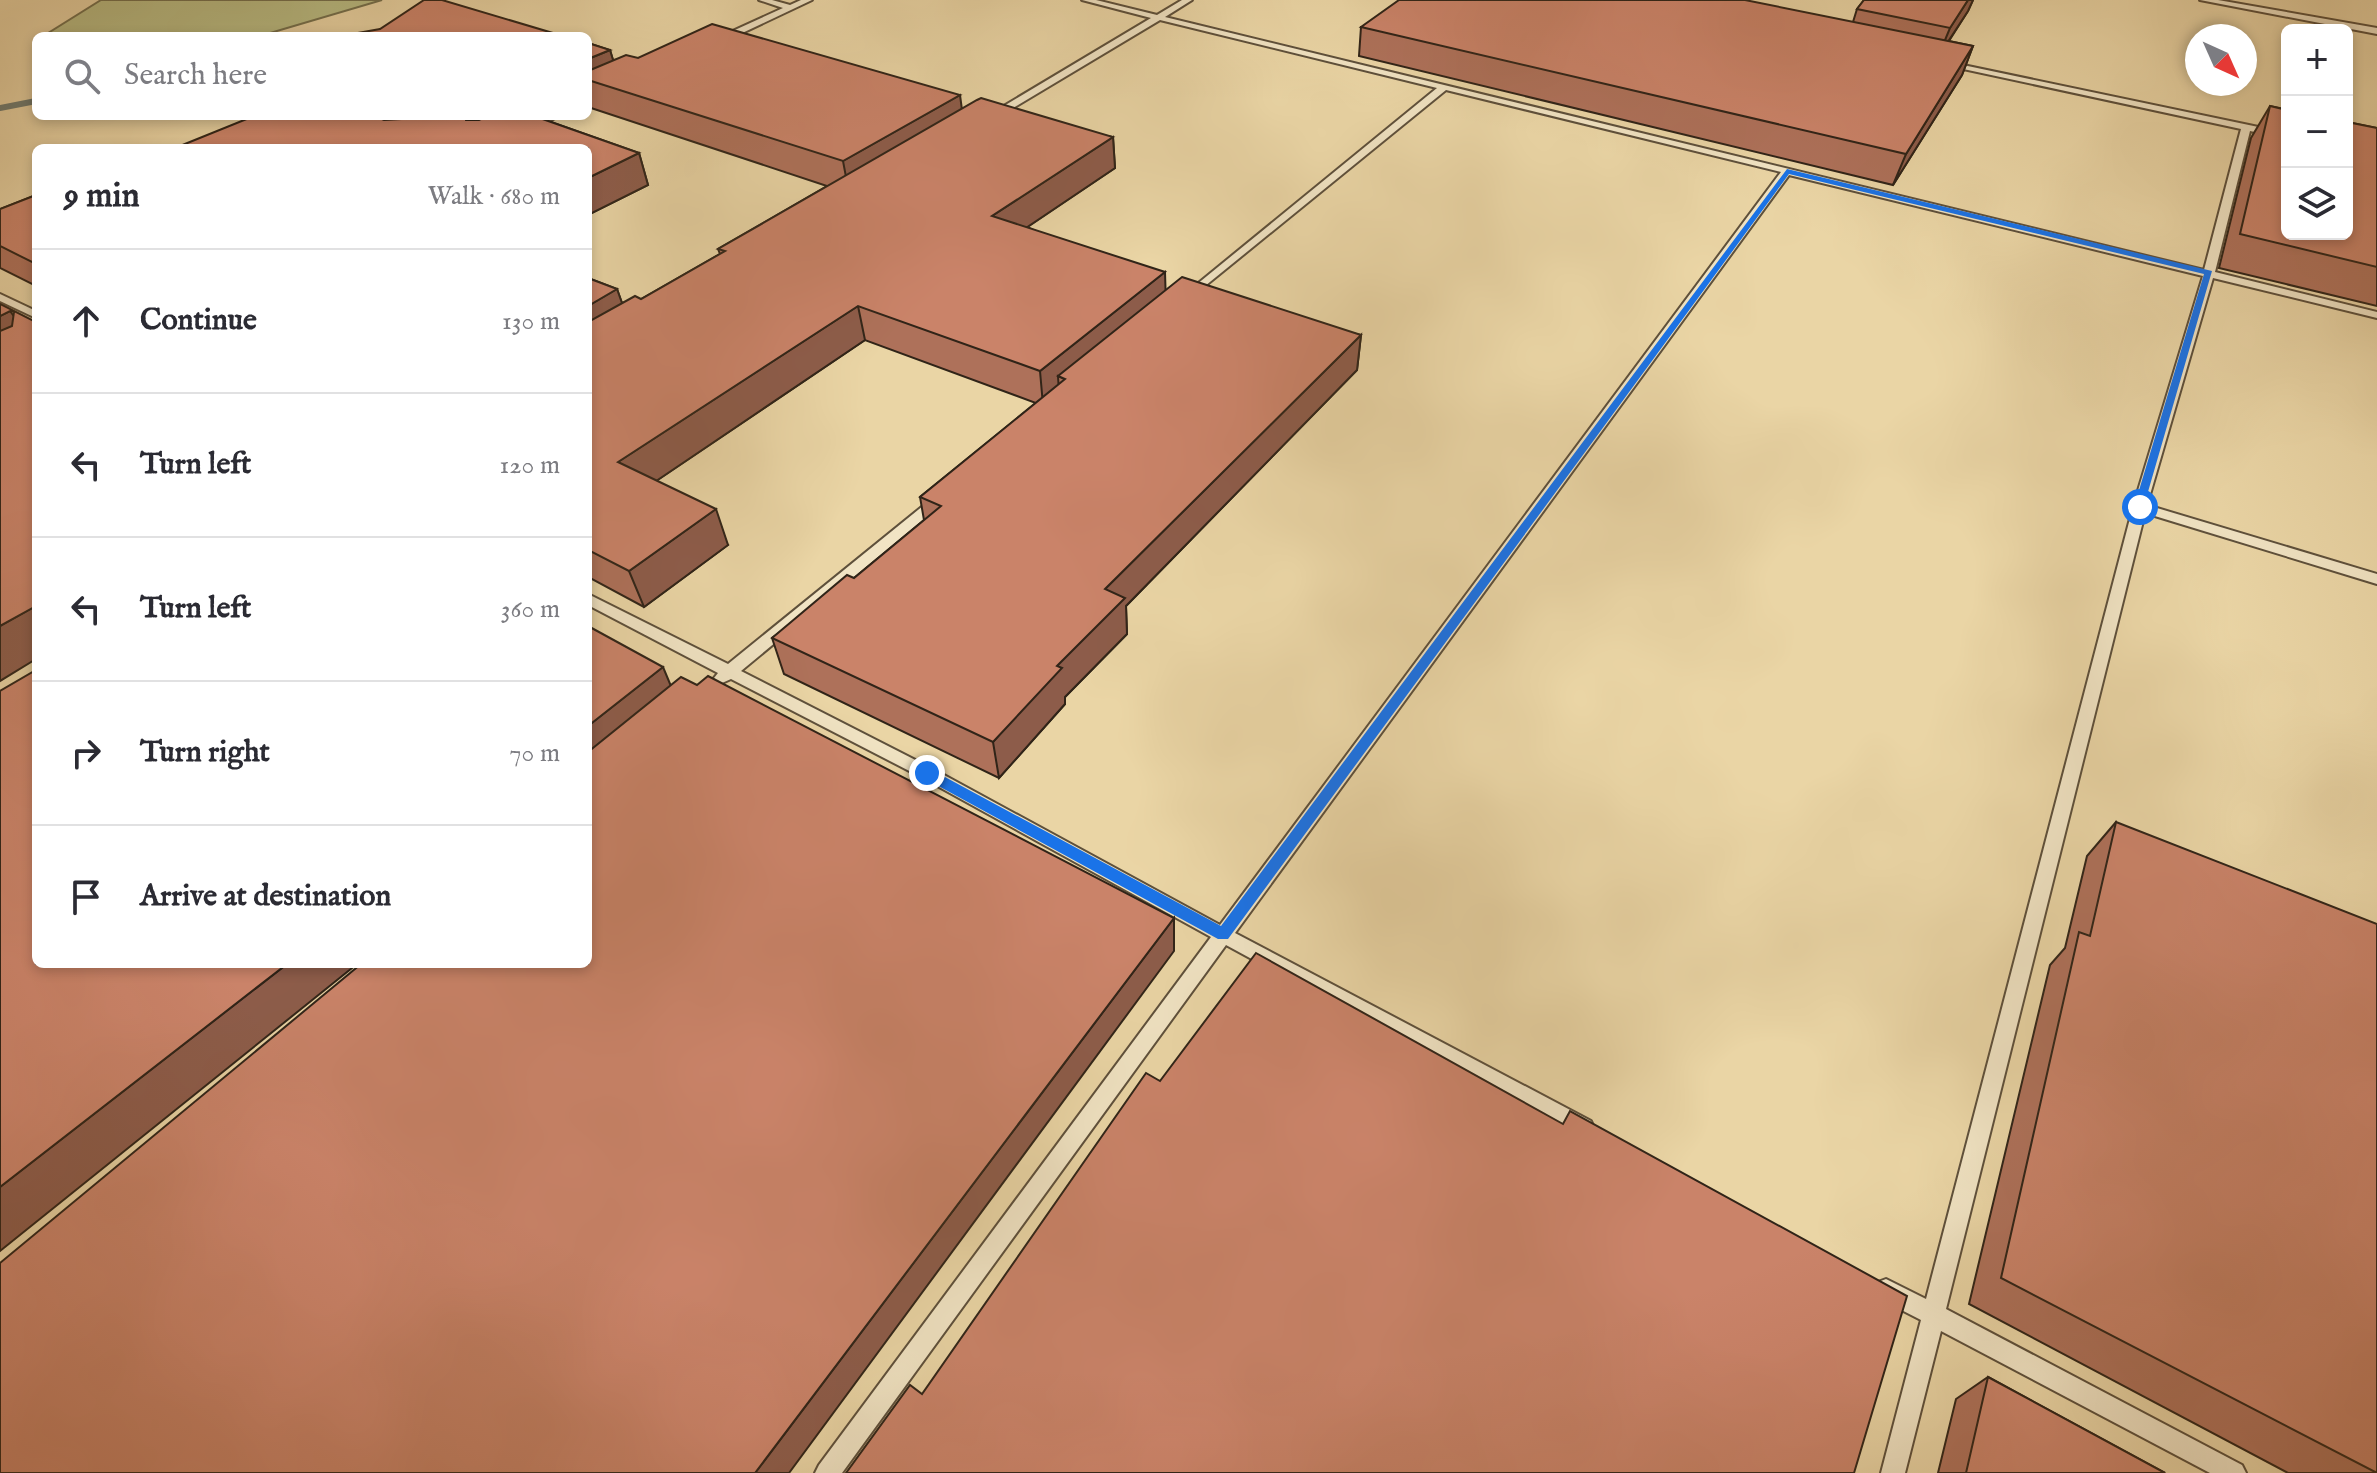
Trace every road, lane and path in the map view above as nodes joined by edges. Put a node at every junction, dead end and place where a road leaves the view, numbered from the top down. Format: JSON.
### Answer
{"nodes":[{"id":1,"x":763,"y":0,"type":"edge"},
{"id":2,"x":808,"y":0,"type":"edge"},
{"id":3,"x":1086,"y":0,"type":"edge"},
{"id":4,"x":1188,"y":0,"type":"edge"},
{"id":5,"x":2204,"y":0,"type":"edge"},
{"id":6,"x":791,"y":8,"type":"junction"},
{"id":7,"x":1159,"y":18,"type":"junction"},
{"id":8,"x":2377,"y":31,"type":"edge"},
{"id":9,"x":704,"y":47,"type":"edge"},
{"id":10,"x":1933,"y":62,"type":"edge"},
{"id":11,"x":1442,"y":89,"type":"junction"},
{"id":12,"x":545,"y":120,"type":"edge"},
{"id":13,"x":982,"y":122,"type":"edge"},
{"id":14,"x":2246,"y":127,"type":"junction"},
{"id":15,"x":512,"y":135,"type":"edge"},
{"id":16,"x":2281,"y":135,"type":"edge"},
{"id":17,"x":1787,"y":171,"type":"junction"},
{"id":18,"x":2209,"y":273,"type":"junction"},
{"id":19,"x":0,"y":297,"type":"edge"},
{"id":20,"x":1184,"y":301,"type":"edge"},
{"id":21,"x":32,"y":313,"type":"edge"},
{"id":22,"x":2377,"y":315,"type":"edge"},
{"id":23,"x":950,"y":492,"type":"edge"},
{"id":24,"x":2140,"y":507,"type":"junction"},
{"id":25,"x":2377,"y":579,"type":"edge"},
{"id":26,"x":592,"y":601,"type":"edge"},
{"id":27,"x":722,"y":678,"type":"junction"},
{"id":28,"x":1223,"y":935,"type":"junction"},
{"id":29,"x":1599,"y":1136,"type":"edge"},
{"id":30,"x":1864,"y":1278,"type":"edge"},
{"id":31,"x":1934,"y":1315,"type":"junction"},
{"id":32,"x":827,"y":1473,"type":"edge"},
{"id":33,"x":1893,"y":1473,"type":"edge"},
{"id":34,"x":2234,"y":1473,"type":"edge"}],
"edges":[{"from":1,"to":6,"type":"lane"},
{"from":2,"to":6,"type":"lane"},
{"from":3,"to":7,"type":"lane"},
{"from":4,"to":7,"type":"lane"},
{"from":5,"to":8,"type":"lane"},
{"from":6,"to":9,"type":"lane"},
{"from":7,"to":11,"type":"lane"},
{"from":7,"to":13,"type":"lane"},
{"from":10,"to":14,"type":"lane"},
{"from":11,"to":17,"type":"lane"},
{"from":11,"to":20,"type":"lane"},
{"from":12,"to":15,"type":"lane"},
{"from":14,"to":16,"type":"lane"},
{"from":14,"to":18,"type":"lane"},
{"from":17,"to":18,"type":"lane"},
{"from":17,"to":28,"type":"lane"},
{"from":18,"to":22,"type":"lane"},
{"from":18,"to":24,"type":"lane"},
{"from":19,"to":21,"type":"lane"},
{"from":23,"to":27,"type":"lane"},
{"from":24,"to":25,"type":"lane"},
{"from":24,"to":31,"type":"lane"},
{"from":26,"to":27,"type":"lane"},
{"from":27,"to":28,"type":"lane"},
{"from":28,"to":29,"type":"lane"},
{"from":28,"to":32,"type":"lane"},
{"from":30,"to":31,"type":"lane"},
{"from":31,"to":33,"type":"lane"},
{"from":31,"to":34,"type":"lane"}]}
